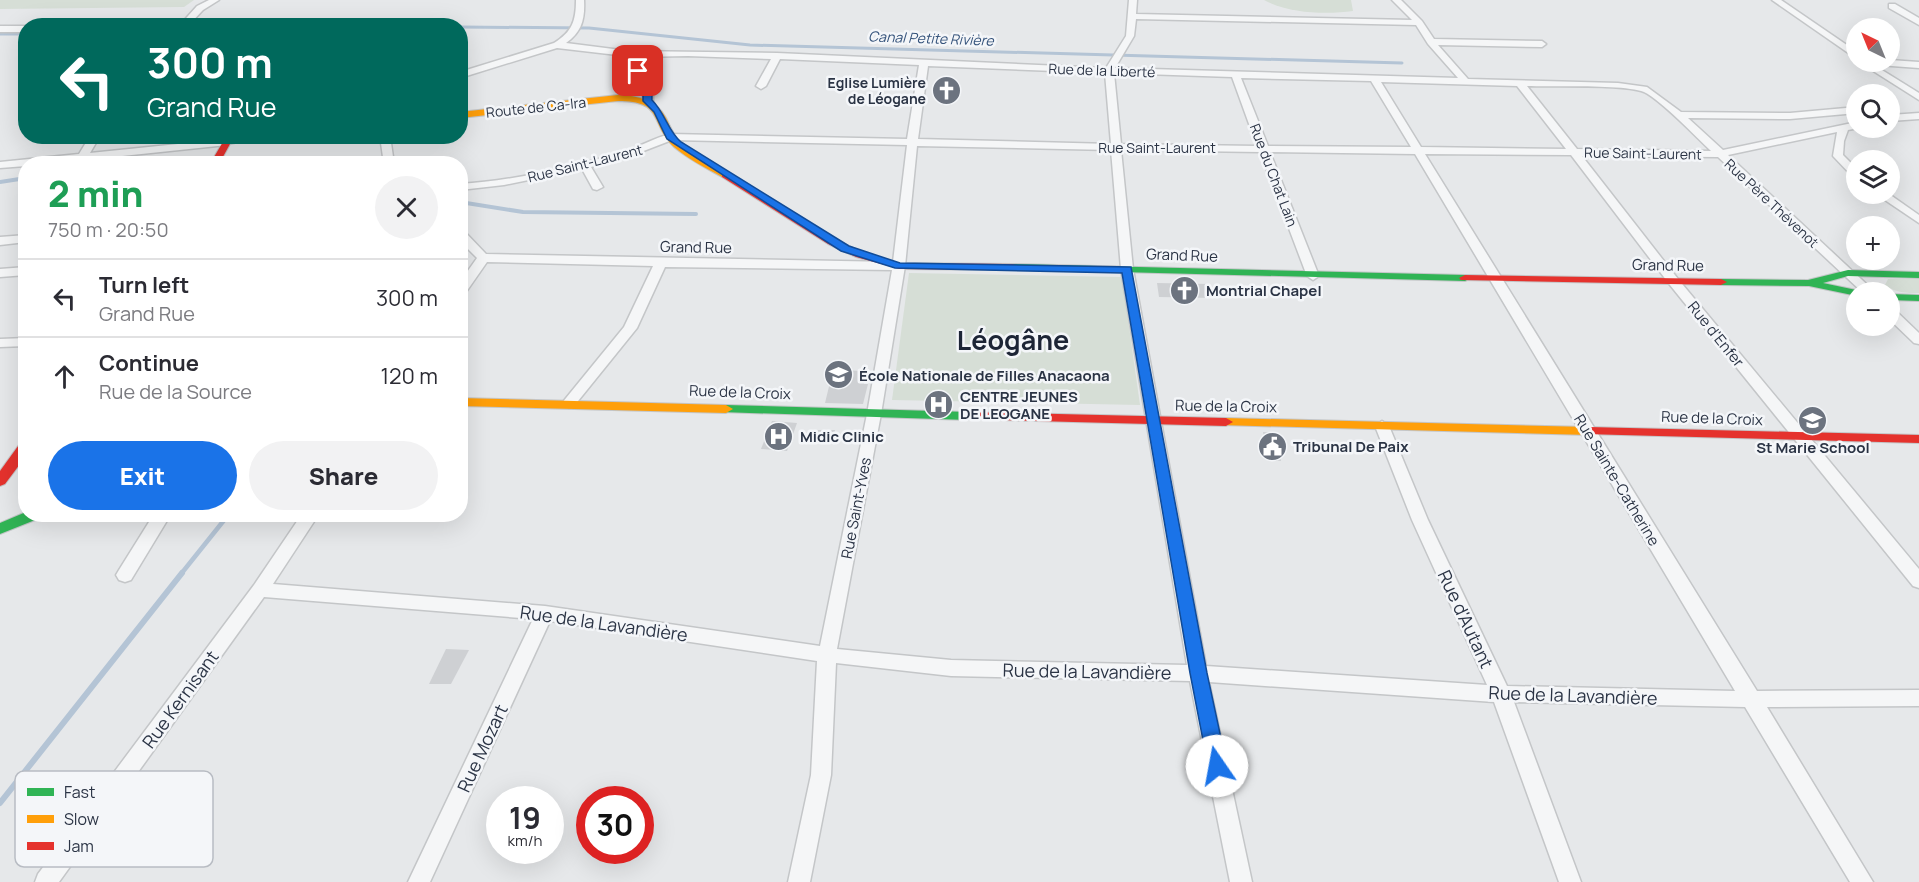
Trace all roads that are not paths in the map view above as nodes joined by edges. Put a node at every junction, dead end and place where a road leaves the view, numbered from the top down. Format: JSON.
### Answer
{"nodes":[{"id":1,"x":215,"y":0,"type":"edge"},
{"id":2,"x":579,"y":0,"type":"edge"},
{"id":3,"x":1133,"y":0,"type":"edge"},
{"id":4,"x":1396,"y":0,"type":"edge"},
{"id":5,"x":1776,"y":0,"type":"edge"},
{"id":6,"x":1892,"y":6,"type":"dead end"},
{"id":7,"x":1133,"y":16,"type":"junction"},
{"id":8,"x":191,"y":18,"type":"edge"},
{"id":9,"x":1919,"y":22,"type":"edge"},
{"id":10,"x":1419,"y":23,"type":"junction"},
{"id":11,"x":0,"y":29,"type":"edge"},
{"id":12,"x":18,"y":29,"type":"edge"},
{"id":13,"x":0,"y":38,"type":"edge"},
{"id":14,"x":18,"y":38,"type":"edge"},
{"id":15,"x":1431,"y":42,"type":"junction"},
{"id":16,"x":1542,"y":44,"type":"dead end"},
{"id":17,"x":557,"y":45,"type":"junction"},
{"id":18,"x":1846,"y":48,"type":"edge"},
{"id":19,"x":629,"y":54,"type":"junction"},
{"id":20,"x":777,"y":56,"type":"junction"},
{"id":21,"x":924,"y":63,"type":"junction"},
{"id":22,"x":1900,"y":64,"type":"edge"},
{"id":23,"x":1919,"y":65,"type":"edge"},
{"id":24,"x":1108,"y":70,"type":"junction"},
{"id":25,"x":1880,"y":72,"type":"edge"},
{"id":26,"x":468,"y":73,"type":"edge"},
{"id":27,"x":1235,"y":74,"type":"junction"},
{"id":28,"x":1374,"y":78,"type":"junction"},
{"id":29,"x":1465,"y":81,"type":"junction"},
{"id":30,"x":1520,"y":83,"type":"junction"},
{"id":31,"x":762,"y":86,"type":"dead end"},
{"id":32,"x":1647,"y":90,"type":"joint"},
{"id":33,"x":1919,"y":97,"type":"edge"},
{"id":34,"x":648,"y":101,"type":"junction"},
{"id":35,"x":1846,"y":112,"type":"edge"},
{"id":36,"x":468,"y":114,"type":"edge"},
{"id":37,"x":1678,"y":115,"type":"junction"},
{"id":38,"x":1919,"y":116,"type":"edge"},
{"id":39,"x":1900,"y":117,"type":"edge"},
{"id":40,"x":1845,"y":128,"type":"joint"},
{"id":41,"x":670,"y":137,"type":"junction"},
{"id":42,"x":912,"y":143,"type":"junction"},
{"id":43,"x":208,"y":144,"type":"edge"},
{"id":44,"x":1114,"y":147,"type":"junction"},
{"id":45,"x":1263,"y":147,"type":"junction"},
{"id":46,"x":1417,"y":151,"type":"junction"},
{"id":47,"x":1573,"y":151,"type":"junction"},
{"id":48,"x":1719,"y":154,"type":"junction"},
{"id":49,"x":92,"y":156,"type":"edge"},
{"id":50,"x":18,"y":163,"type":"edge"},
{"id":51,"x":1846,"y":164,"type":"edge"},
{"id":52,"x":0,"y":165,"type":"edge"},
{"id":53,"x":585,"y":165,"type":"junction"},
{"id":54,"x":468,"y":187,"type":"edge"},
{"id":55,"x":597,"y":187,"type":"dead end"},
{"id":56,"x":1896,"y":204,"type":"edge"},
{"id":57,"x":1919,"y":220,"type":"edge"},
{"id":58,"x":18,"y":239,"type":"edge"},
{"id":59,"x":0,"y":241,"type":"edge"},
{"id":60,"x":468,"y":242,"type":"edge"},
{"id":61,"x":483,"y":258,"type":"junction"},
{"id":62,"x":661,"y":263,"type":"junction"},
{"id":63,"x":899,"y":266,"type":"junction"},
{"id":64,"x":1127,"y":269,"type":"junction"},
{"id":65,"x":18,"y":272,"type":"edge"},
{"id":66,"x":0,"y":273,"type":"edge"},
{"id":67,"x":1848,"y":273,"type":"junction"},
{"id":68,"x":1919,"y":275,"type":"edge"},
{"id":69,"x":1313,"y":276,"type":"junction"},
{"id":70,"x":1494,"y":278,"type":"junction"},
{"id":71,"x":468,"y":280,"type":"edge"},
{"id":72,"x":1674,"y":282,"type":"junction"},
{"id":73,"x":1858,"y":282,"type":"edge"},
{"id":74,"x":1809,"y":283,"type":"junction"},
{"id":75,"x":1846,"y":291,"type":"edge"},
{"id":76,"x":1900,"y":297,"type":"edge"},
{"id":77,"x":1919,"y":298,"type":"edge"},
{"id":78,"x":1900,"y":322,"type":"edge"},
{"id":79,"x":1919,"y":340,"type":"edge"},
{"id":80,"x":18,"y":342,"type":"edge"},
{"id":81,"x":0,"y":343,"type":"edge"},
{"id":82,"x":468,"y":402,"type":"edge"},
{"id":83,"x":569,"y":403,"type":"junction"},
{"id":84,"x":874,"y":414,"type":"junction"},
{"id":85,"x":1155,"y":420,"type":"junction"},
{"id":86,"x":1382,"y":426,"type":"junction"},
{"id":87,"x":1588,"y":431,"type":"junction"},
{"id":88,"x":1800,"y":437,"type":"junction"},
{"id":89,"x":1919,"y":439,"type":"edge"},
{"id":90,"x":18,"y":457,"type":"edge"},
{"id":91,"x":0,"y":481,"type":"edge"},
{"id":92,"x":18,"y":521,"type":"edge"},
{"id":93,"x":158,"y":522,"type":"edge"},
{"id":94,"x":306,"y":522,"type":"edge"},
{"id":95,"x":0,"y":529,"type":"edge"},
{"id":96,"x":125,"y":575,"type":"dead end"},
{"id":97,"x":1919,"y":580,"type":"edge"},
{"id":98,"x":260,"y":590,"type":"junction"},
{"id":99,"x":545,"y":613,"type":"junction"},
{"id":100,"x":827,"y":655,"type":"junction"},
{"id":101,"x":1198,"y":673,"type":"junction"},
{"id":102,"x":1501,"y":693,"type":"junction"},
{"id":103,"x":1919,"y":698,"type":"edge"},
{"id":104,"x":1750,"y":699,"type":"junction"},
{"id":105,"x":127,"y":771,"type":"edge"},
{"id":106,"x":57,"y":867,"type":"edge"},
{"id":107,"x":46,"y":882,"type":"edge"},
{"id":108,"x":419,"y":882,"type":"edge"},
{"id":109,"x":799,"y":882,"type":"edge"},
{"id":110,"x":1241,"y":882,"type":"edge"},
{"id":111,"x":1570,"y":882,"type":"edge"},
{"id":112,"x":1862,"y":882,"type":"edge"}],
"edges":[{"from":1,"to":8,"type":"street"},
{"from":2,"to":17,"type":"street"},
{"from":3,"to":7,"type":"street"},
{"from":4,"to":10,"type":"street"},
{"from":5,"to":18,"type":"street"},
{"from":6,"to":9,"type":"street"},
{"from":7,"to":10,"type":"street"},
{"from":7,"to":24,"type":"street"},
{"from":10,"to":15,"type":"street"},
{"from":11,"to":12,"type":"street"},
{"from":13,"to":14,"type":"street"},
{"from":15,"to":16,"type":"street"},
{"from":15,"to":29,"type":"street"},
{"from":17,"to":19,"type":"street","name":"Rue de la Liberté"},
{"from":17,"to":26,"type":"street"},
{"from":19,"to":20,"type":"street","name":"Rue de la Liberté"},
{"from":19,"to":34,"type":"street"},
{"from":20,"to":21,"type":"street","name":"Rue de la Liberté"},
{"from":20,"to":31,"type":"street"},
{"from":21,"to":24,"type":"street","name":"Rue de la Liberté"},
{"from":21,"to":42,"type":"street","name":"Rue Saint-Yves"},
{"from":22,"to":23,"type":"street"},
{"from":24,"to":27,"type":"street","name":"Rue de la Liberté"},
{"from":24,"to":44,"type":"street"},
{"from":25,"to":33,"type":"street"},
{"from":27,"to":28,"type":"street","name":"Rue de la Liberté"},
{"from":27,"to":45,"type":"street","name":"Rue du Chat Lain"},
{"from":28,"to":29,"type":"street","name":"Rue de la Liberté"},
{"from":28,"to":46,"type":"street","name":"Rue Sainte-Catherine"},
{"from":29,"to":30,"type":"street","name":"Rue de la Liberté"},
{"from":30,"to":32,"type":"street","name":"Rue de la Liberté"},
{"from":30,"to":47,"type":"street","name":"Rue d'Enfer"},
{"from":32,"to":37,"type":"street","name":"Rue Père Thévenot"},
{"from":34,"to":36,"type":"street","name":"Route de Ca-Ira"},
{"from":34,"to":41,"type":"street"},
{"from":35,"to":37,"type":"street"},
{"from":37,"to":48,"type":"street","name":"Rue Père Thévenot"},
{"from":38,"to":39,"type":"street"},
{"from":40,"to":48,"type":"street","name":"Rue Saint-Laurent"},
{"from":40,"to":51,"type":"street"},
{"from":41,"to":42,"type":"street","name":"Rue Saint-Laurent"},
{"from":41,"to":53,"type":"street","name":"Rue Saint-Laurent"},
{"from":41,"to":63,"type":"street"},
{"from":42,"to":44,"type":"street","name":"Rue Saint-Laurent"},
{"from":42,"to":63,"type":"street","name":"Rue Saint-Yves"},
{"from":43,"to":49,"type":"street"},
{"from":44,"to":45,"type":"street","name":"Rue Saint-Laurent"},
{"from":44,"to":64,"type":"street"},
{"from":45,"to":46,"type":"street","name":"Rue Saint-Laurent"},
{"from":45,"to":69,"type":"street","name":"Rue du Chat Lain"},
{"from":46,"to":47,"type":"street","name":"Rue Saint-Laurent"},
{"from":46,"to":70,"type":"street","name":"Rue Sainte-Catherine"},
{"from":47,"to":48,"type":"street","name":"Rue Saint-Laurent"},
{"from":47,"to":72,"type":"street","name":"Rue d'Enfer"},
{"from":48,"to":67,"type":"street","name":"Rue Père Thévenot"},
{"from":50,"to":52,"type":"street"},
{"from":53,"to":54,"type":"street","name":"Rue Saint-Laurent"},
{"from":53,"to":55,"type":"street"},
{"from":56,"to":57,"type":"street"},
{"from":58,"to":59,"type":"street"},
{"from":60,"to":61,"type":"street"},
{"from":61,"to":62,"type":"street","name":"Grand Rue"},
{"from":61,"to":71,"type":"street"},
{"from":62,"to":63,"type":"street","name":"Grand Rue"},
{"from":62,"to":83,"type":"street"},
{"from":63,"to":64,"type":"street","name":"Grand Rue"},
{"from":63,"to":84,"type":"street","name":"Rue Saint-Yves"},
{"from":64,"to":69,"type":"street","name":"Grand Rue"},
{"from":64,"to":85,"type":"street"},
{"from":65,"to":66,"type":"street"},
{"from":67,"to":68,"type":"street","name":"Grand Rue"},
{"from":67,"to":73,"type":"street","name":"Rue Père Thévenot"},
{"from":67,"to":74,"type":"street","name":"Grand Rue"},
{"from":69,"to":70,"type":"street","name":"Grand Rue"},
{"from":70,"to":72,"type":"street","name":"Grand Rue"},
{"from":70,"to":87,"type":"street","name":"Rue Sainte-Catherine"},
{"from":72,"to":74,"type":"street","name":"Grand Rue"},
{"from":72,"to":88,"type":"street","name":"Rue d'Enfer"},
{"from":74,"to":75,"type":"street","name":"Grand Rue"},
{"from":76,"to":77,"type":"street"},
{"from":78,"to":79,"type":"street"},
{"from":80,"to":81,"type":"street"},
{"from":82,"to":83,"type":"street","name":"Rue de la Croix"},
{"from":83,"to":84,"type":"street","name":"Rue de la Croix"},
{"from":84,"to":85,"type":"street","name":"Rue de la Croix"},
{"from":84,"to":100,"type":"street","name":"Rue Saint-Yves"},
{"from":85,"to":86,"type":"street","name":"Rue de la Croix"},
{"from":85,"to":101,"type":"street"},
{"from":86,"to":87,"type":"street","name":"Rue de la Croix"},
{"from":86,"to":102,"type":"street","name":"Rue d'Autant"},
{"from":87,"to":88,"type":"street","name":"Rue de la Croix"},
{"from":87,"to":104,"type":"street","name":"Rue Sainte-Catherine"},
{"from":88,"to":89,"type":"street","name":"Rue de la Croix"},
{"from":88,"to":97,"type":"street","name":"Rue d'Enfer"},
{"from":90,"to":91,"type":"street"},
{"from":92,"to":95,"type":"street"},
{"from":93,"to":96,"type":"street"},
{"from":94,"to":98,"type":"street","name":"Rue Kernisant"},
{"from":98,"to":99,"type":"street","name":"Rue de la Lavandière"},
{"from":98,"to":105,"type":"street","name":"Rue Kernisant"},
{"from":99,"to":100,"type":"street","name":"Rue de la Lavandière"},
{"from":99,"to":108,"type":"street","name":"Rue Mozart"},
{"from":100,"to":101,"type":"street","name":"Rue de la Lavandière"},
{"from":100,"to":109,"type":"street","name":"Rue Saint-Yves"},
{"from":101,"to":102,"type":"street","name":"Rue de la Lavandière"},
{"from":101,"to":110,"type":"street"},
{"from":102,"to":104,"type":"street","name":"Rue de la Lavandière"},
{"from":102,"to":111,"type":"street","name":"Rue d'Autant"},
{"from":103,"to":104,"type":"street","name":"Rue de la Lavandière"},
{"from":104,"to":112,"type":"street","name":"Rue Sainte-Catherine"},
{"from":106,"to":107,"type":"street","name":"Rue Kernisant"}]}
